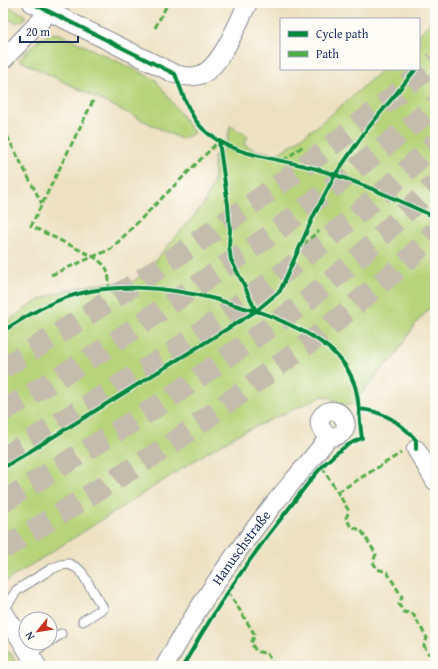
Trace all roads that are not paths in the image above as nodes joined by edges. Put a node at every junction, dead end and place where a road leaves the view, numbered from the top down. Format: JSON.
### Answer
{"nodes":[{"id":1,"x":32,"y":3,"type":"edge"},
{"id":2,"x":248,"y":3,"type":"edge"},
{"id":3,"x":49,"y":12,"type":"junction"},
{"id":4,"x":3,"y":60,"type":"edge"},
{"id":5,"x":329,"y":437,"type":"dead end"},
{"id":6,"x":416,"y":449,"type":"dead end"},
{"id":7,"x":435,"y":481,"type":"edge"},
{"id":8,"x":3,"y":611,"type":"edge"},
{"id":9,"x":83,"y":620,"type":"dead end"},
{"id":10,"x":62,"y":634,"type":"dead end"},
{"id":11,"x":58,"y":636,"type":"edge"},
{"id":12,"x":40,"y":651,"type":"edge"},
{"id":13,"x":33,"y":660,"type":"edge"},
{"id":14,"x":164,"y":666,"type":"edge"}],
"edges":[{"from":1,"to":3,"type":"street"},
{"from":2,"to":3,"type":"street"},
{"from":3,"to":4,"type":"street"},
{"from":5,"to":14,"type":"street","name":"Hanuschstraße"},
{"from":6,"to":7,"type":"street"},
{"from":8,"to":9,"type":"lane"},
{"from":8,"to":13,"type":"street"},
{"from":10,"to":11,"type":"lane"},
{"from":12,"to":13,"type":"lane"}]}
